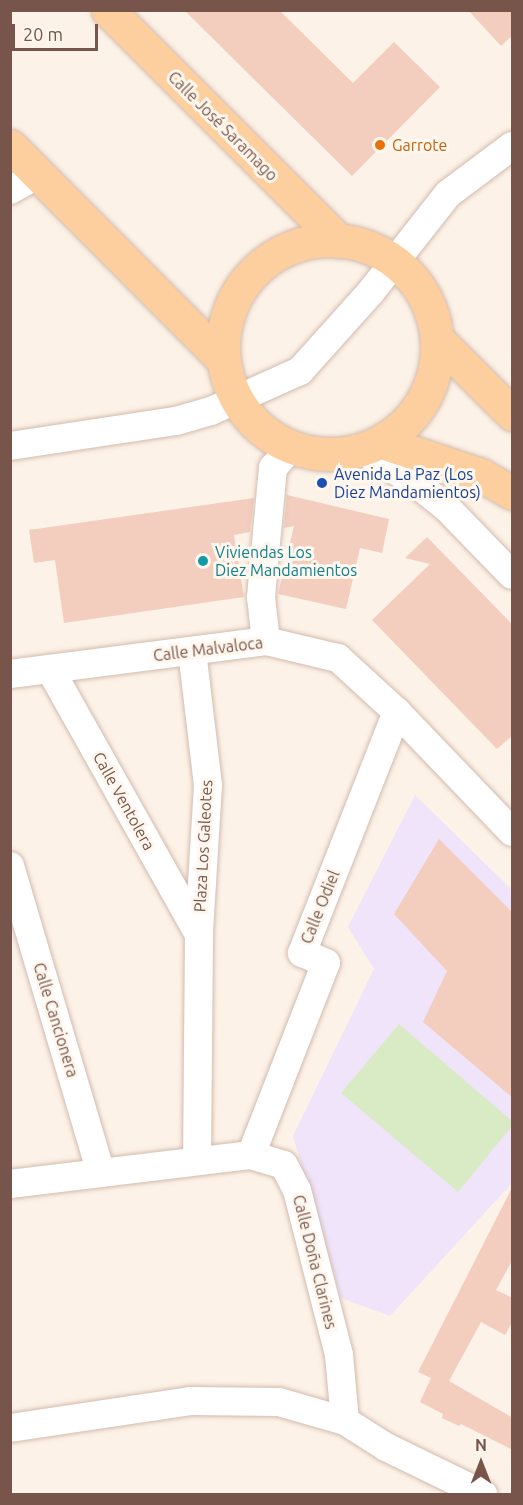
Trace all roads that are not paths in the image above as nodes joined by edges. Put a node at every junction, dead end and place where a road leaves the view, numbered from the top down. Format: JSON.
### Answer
{"nodes":[{"id":1,"x":108,"y":10,"type":"edge"},
{"id":2,"x":10,"y":146,"type":"edge"},
{"id":3,"x":513,"y":146,"type":"edge"},
{"id":4,"x":39,"y":174,"type":"junction"},
{"id":5,"x":10,"y":190,"type":"edge"},
{"id":6,"x":339,"y":241,"type":"junction"},
{"id":7,"x":395,"y":262,"type":"junction"},
{"id":8,"x":437,"y":339,"type":"junction"},
{"id":9,"x":224,"y":360,"type":"junction"},
{"id":10,"x":237,"y":400,"type":"junction"},
{"id":11,"x":513,"y":414,"type":"edge"},
{"id":12,"x":10,"y":446,"type":"edge"},
{"id":13,"x":372,"y":446,"type":"junction"},
{"id":14,"x":291,"y":447,"type":"junction"},
{"id":15,"x":513,"y":493,"type":"edge"},
{"id":16,"x":513,"y":575,"type":"edge"},
{"id":17,"x":266,"y":641,"type":"junction"},
{"id":18,"x":192,"y":651,"type":"junction"},
{"id":19,"x":50,"y":669,"type":"junction"},
{"id":20,"x":10,"y":674,"type":"edge"},
{"id":21,"x":397,"y":712,"type":"junction"},
{"id":22,"x":513,"y":832,"type":"edge"},
{"id":23,"x":10,"y":866,"type":"edge"},
{"id":24,"x":199,"y":934,"type":"junction"},
{"id":25,"x":251,"y":1155,"type":"junction"},
{"id":26,"x":197,"y":1161,"type":"junction"},
{"id":27,"x":101,"y":1173,"type":"junction"},
{"id":28,"x":10,"y":1184,"type":"edge"},
{"id":29,"x":345,"y":1421,"type":"junction"},
{"id":30,"x":10,"y":1428,"type":"edge"},
{"id":31,"x":483,"y":1494,"type":"edge"}],
"edges":[{"from":1,"to":6,"type":"main road","name":"Calle José Saramago"},
{"from":2,"to":4,"type":"main road"},
{"from":3,"to":7,"type":"street"},
{"from":4,"to":5,"type":"street"},
{"from":4,"to":9,"type":"main road"},
{"from":6,"to":7,"type":"main road"},
{"from":6,"to":9,"type":"main road"},
{"from":7,"to":8,"type":"main road"},
{"from":7,"to":10,"type":"street"},
{"from":8,"to":11,"type":"main road"},
{"from":8,"to":13,"type":"main road"},
{"from":9,"to":10,"type":"main road"},
{"from":10,"to":12,"type":"street"},
{"from":10,"to":14,"type":"main road"},
{"from":13,"to":14,"type":"main road"},
{"from":13,"to":15,"type":"main road"},
{"from":13,"to":16,"type":"street"},
{"from":14,"to":17,"type":"street"},
{"from":17,"to":18,"type":"street","name":"Calle Malvaloca"},
{"from":17,"to":21,"type":"street","name":"Calle Malvaloca"},
{"from":18,"to":19,"type":"street","name":"Calle Malvaloca"},
{"from":18,"to":24,"type":"street","name":"Plaza Los Galeotes"},
{"from":19,"to":20,"type":"street","name":"Calle Malvaloca"},
{"from":19,"to":24,"type":"street","name":"Calle Ventolera"},
{"from":21,"to":22,"type":"street","name":"Calle Malvaloca"},
{"from":21,"to":25,"type":"street","name":"Calle Odiel"},
{"from":23,"to":27,"type":"street","name":"Calle Cancionera"},
{"from":24,"to":26,"type":"street","name":"Plaza Los Galeotes"},
{"from":25,"to":26,"type":"street","name":"Calle Doña Clarines"},
{"from":25,"to":29,"type":"street","name":"Calle Doña Clarines"},
{"from":26,"to":27,"type":"street","name":"Calle Doña Clarines"},
{"from":27,"to":28,"type":"street","name":"Calle Doña Clarines"},
{"from":29,"to":30,"type":"street"},
{"from":29,"to":31,"type":"street"}]}
